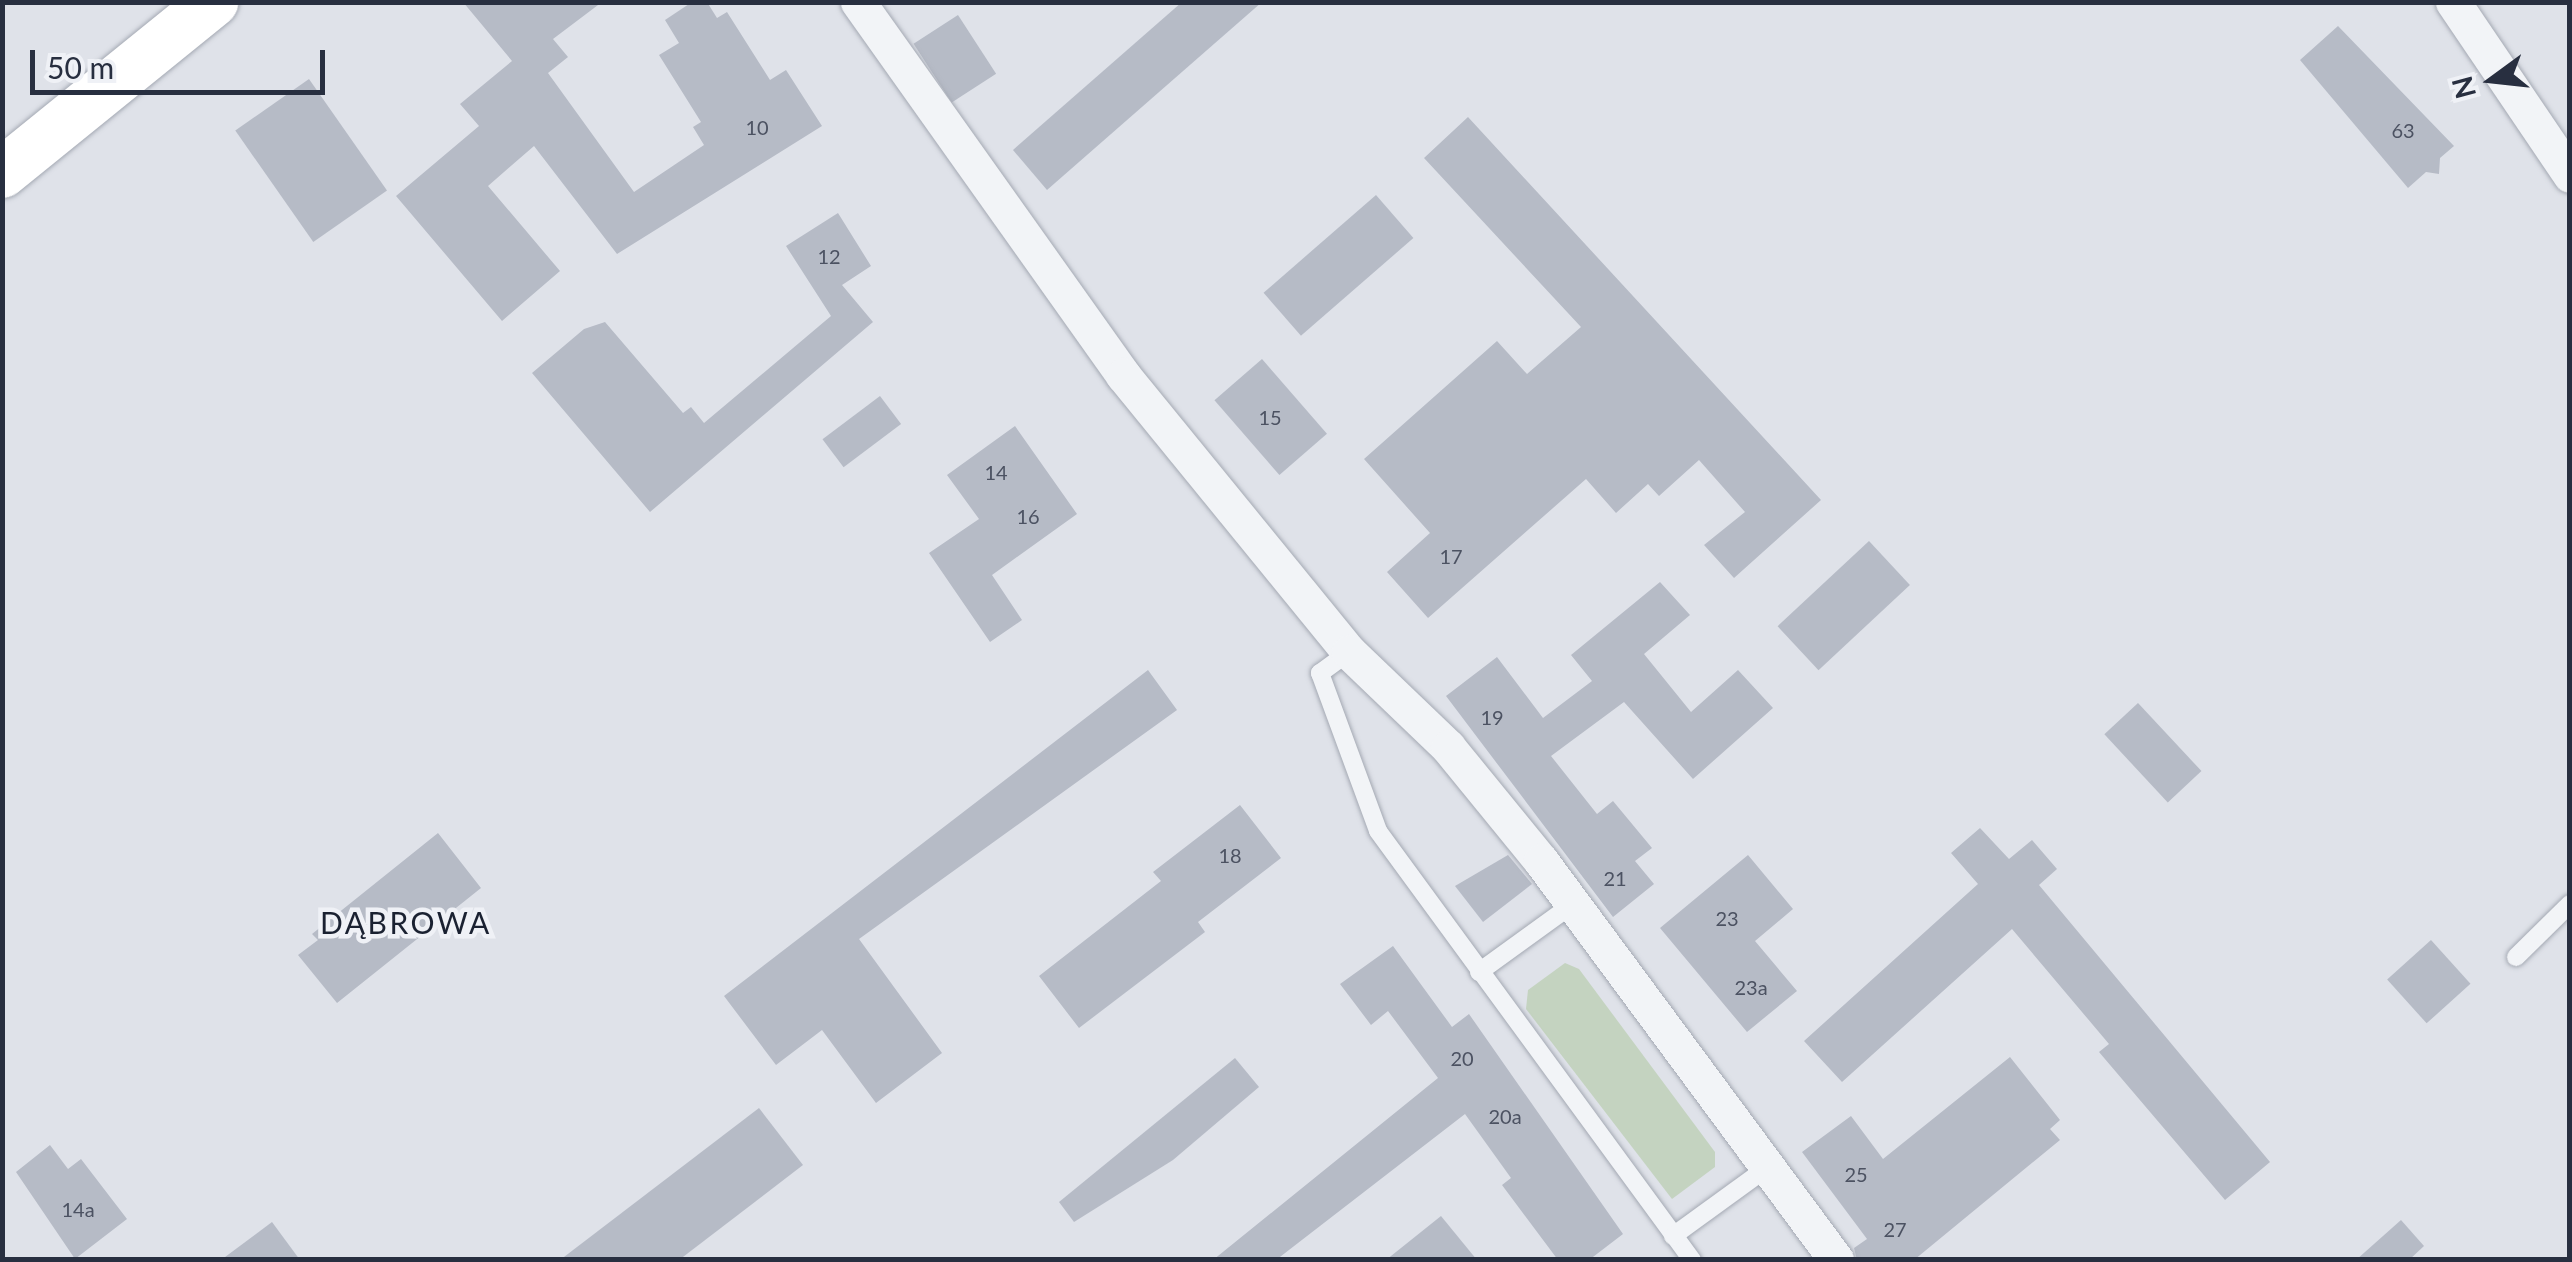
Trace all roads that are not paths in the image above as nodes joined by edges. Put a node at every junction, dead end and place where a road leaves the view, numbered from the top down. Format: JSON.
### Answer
{"nodes":[{"id":1,"x":213,"y":2,"type":"edge"},
{"id":2,"x":858,"y":2,"type":"edge"},
{"id":3,"x":2453,"y":2,"type":"edge"},
{"id":4,"x":2,"y":173,"type":"edge"},
{"id":5,"x":2570,"y":175,"type":"edge"},
{"id":6,"x":1349,"y":652,"type":"junction"},
{"id":7,"x":1573,"y":904,"type":"junction"},
{"id":8,"x":2570,"y":904,"type":"edge"},
{"id":9,"x":2516,"y":958,"type":"dead end"},
{"id":10,"x":1479,"y":972,"type":"junction"},
{"id":11,"x":1768,"y":1168,"type":"junction"},
{"id":12,"x":1673,"y":1236,"type":"junction"},
{"id":13,"x":1692,"y":1260,"type":"edge"},
{"id":14,"x":1836,"y":1260,"type":"edge"}],
"edges":[{"from":1,"to":4,"type":"main road"},
{"from":2,"to":6,"type":"street"},
{"from":3,"to":5,"type":"street"},
{"from":6,"to":7,"type":"street"},
{"from":6,"to":10,"type":"lane"},
{"from":7,"to":10,"type":"lane"},
{"from":7,"to":11,"type":"street"},
{"from":8,"to":9,"type":"lane"},
{"from":10,"to":12,"type":"lane"},
{"from":11,"to":12,"type":"lane"},
{"from":11,"to":14,"type":"street"},
{"from":12,"to":13,"type":"lane"}]}
